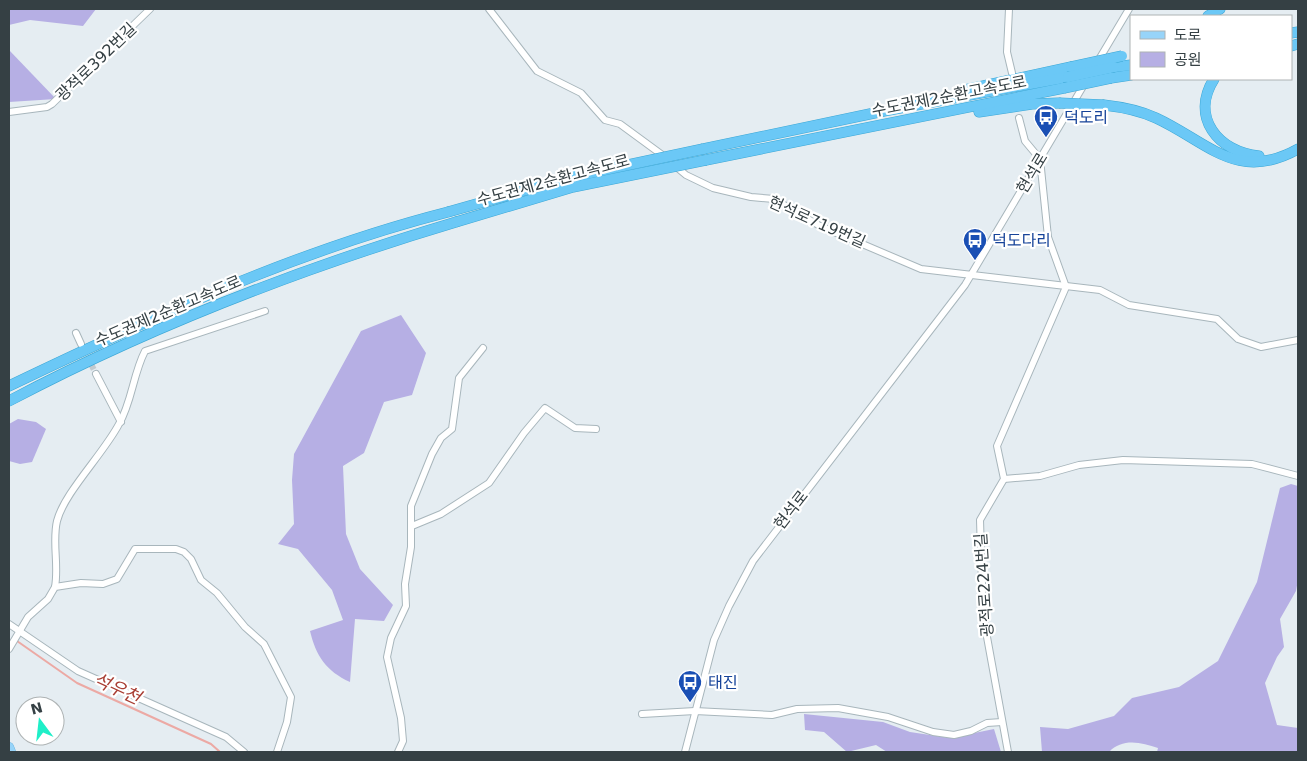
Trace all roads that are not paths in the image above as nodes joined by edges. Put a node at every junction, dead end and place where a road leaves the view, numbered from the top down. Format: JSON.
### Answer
{"nodes":[{"id":1,"x":150,"y":9,"type":"edge"},
{"id":2,"x":489,"y":9,"type":"edge"},
{"id":3,"x":1009,"y":9,"type":"edge"},
{"id":4,"x":1129,"y":9,"type":"edge"},
{"id":5,"x":1126,"y":54,"type":"edge"},
{"id":6,"x":1130,"y":64,"type":"edge"},
{"id":7,"x":1070,"y":72,"type":"junction"},
{"id":8,"x":1012,"y":73,"type":"dead end"},
{"id":9,"x":1130,"y":75,"type":"edge"},
{"id":10,"x":1214,"y":80,"type":"edge"},
{"id":11,"x":9,"y":112,"type":"edge"},
{"id":12,"x":1019,"y":118,"type":"dead end"},
{"id":13,"x":810,"y":140,"type":"junction"},
{"id":14,"x":1298,"y":140,"type":"edge"},
{"id":15,"x":1298,"y":149,"type":"edge"},
{"id":16,"x":705,"y":154,"type":"junction"},
{"id":17,"x":1040,"y":159,"type":"junction"},
{"id":18,"x":971,"y":275,"type":"junction"},
{"id":19,"x":1066,"y":287,"type":"junction"},
{"id":20,"x":265,"y":311,"type":"dead end"},
{"id":21,"x":76,"y":333,"type":"dead end"},
{"id":22,"x":1298,"y":340,"type":"edge"},
{"id":23,"x":81,"y":344,"type":"tunnel mouth"},
{"id":24,"x":482,"y":348,"type":"dead end"},
{"id":25,"x":96,"y":374,"type":"tunnel mouth"},
{"id":26,"x":9,"y":386,"type":"edge"},
{"id":27,"x":9,"y":401,"type":"edge"},
{"id":28,"x":121,"y":422,"type":"junction"},
{"id":29,"x":596,"y":429,"type":"dead end"},
{"id":30,"x":1298,"y":476,"type":"edge"},
{"id":31,"x":1004,"y":479,"type":"junction"},
{"id":32,"x":412,"y":526,"type":"junction"},
{"id":33,"x":55,"y":587,"type":"junction"},
{"id":34,"x":9,"y":624,"type":"edge"},
{"id":35,"x":19,"y":632,"type":"junction"},
{"id":36,"x":9,"y":649,"type":"edge"},
{"id":37,"x":695,"y":711,"type":"junction"},
{"id":38,"x":642,"y":714,"type":"dead end"},
{"id":39,"x":1002,"y":722,"type":"junction"},
{"id":40,"x":9,"y":747,"type":"edge"},
{"id":41,"x":11,"y":752,"type":"edge"},
{"id":42,"x":244,"y":752,"type":"edge"},
{"id":43,"x":277,"y":752,"type":"edge"},
{"id":44,"x":398,"y":752,"type":"edge"},
{"id":45,"x":685,"y":752,"type":"edge"},
{"id":46,"x":1008,"y":752,"type":"edge"}],
"edges":[{"from":1,"to":11,"type":"street","name":"광적로392번길"},
{"from":2,"to":18,"type":"street","name":"현석로719번길"},
{"from":3,"to":8,"type":"street"},
{"from":4,"to":17,"type":"street","name":"현석로"},
{"from":5,"to":7,"type":"highway","bridge":true},
{"from":6,"to":7,"type":"highway","bridge":true},
{"from":7,"to":16,"type":"highway","name":"수도권제2순환고속도로"},
{"from":9,"to":13,"type":"highway","name":"수도권제2순환고속도로","bridge":true},
{"from":10,"to":14,"type":"highway"},
{"from":12,"to":17,"type":"street"},
{"from":13,"to":15,"type":"highway","bridge":true},
{"from":13,"to":16,"type":"highway","name":"수도권제2순환고속도로"},
{"from":16,"to":26,"type":"highway","name":"수도권제2순환고속도로","bridge":true},
{"from":16,"to":27,"type":"highway","name":"수도권제2순환고속도로","bridge":true},
{"from":17,"to":18,"type":"street","name":"현석로"},
{"from":17,"to":19,"type":"street"},
{"from":18,"to":19,"type":"street","name":"현석로719번길"},
{"from":18,"to":37,"type":"street","name":"현석로"},
{"from":19,"to":22,"type":"street","name":"현석로719번길"},
{"from":19,"to":31,"type":"street"},
{"from":20,"to":28,"type":"street"},
{"from":21,"to":23,"type":"street"},
{"from":24,"to":32,"type":"street"},
{"from":25,"to":28,"type":"street"},
{"from":28,"to":33,"type":"street"},
{"from":29,"to":32,"type":"street"},
{"from":30,"to":31,"type":"street"},
{"from":31,"to":39,"type":"street","name":"광적로224번길"},
{"from":32,"to":44,"type":"street"},
{"from":33,"to":35,"type":"street"},
{"from":33,"to":43,"type":"street"},
{"from":34,"to":35,"type":"street"},
{"from":35,"to":36,"type":"street"},
{"from":35,"to":42,"type":"street"},
{"from":37,"to":38,"type":"street"},
{"from":37,"to":39,"type":"street"},
{"from":37,"to":45,"type":"street","name":"현석로"},
{"from":39,"to":46,"type":"street","name":"광적로224번길"},
{"from":40,"to":41,"type":"main road"}]}
